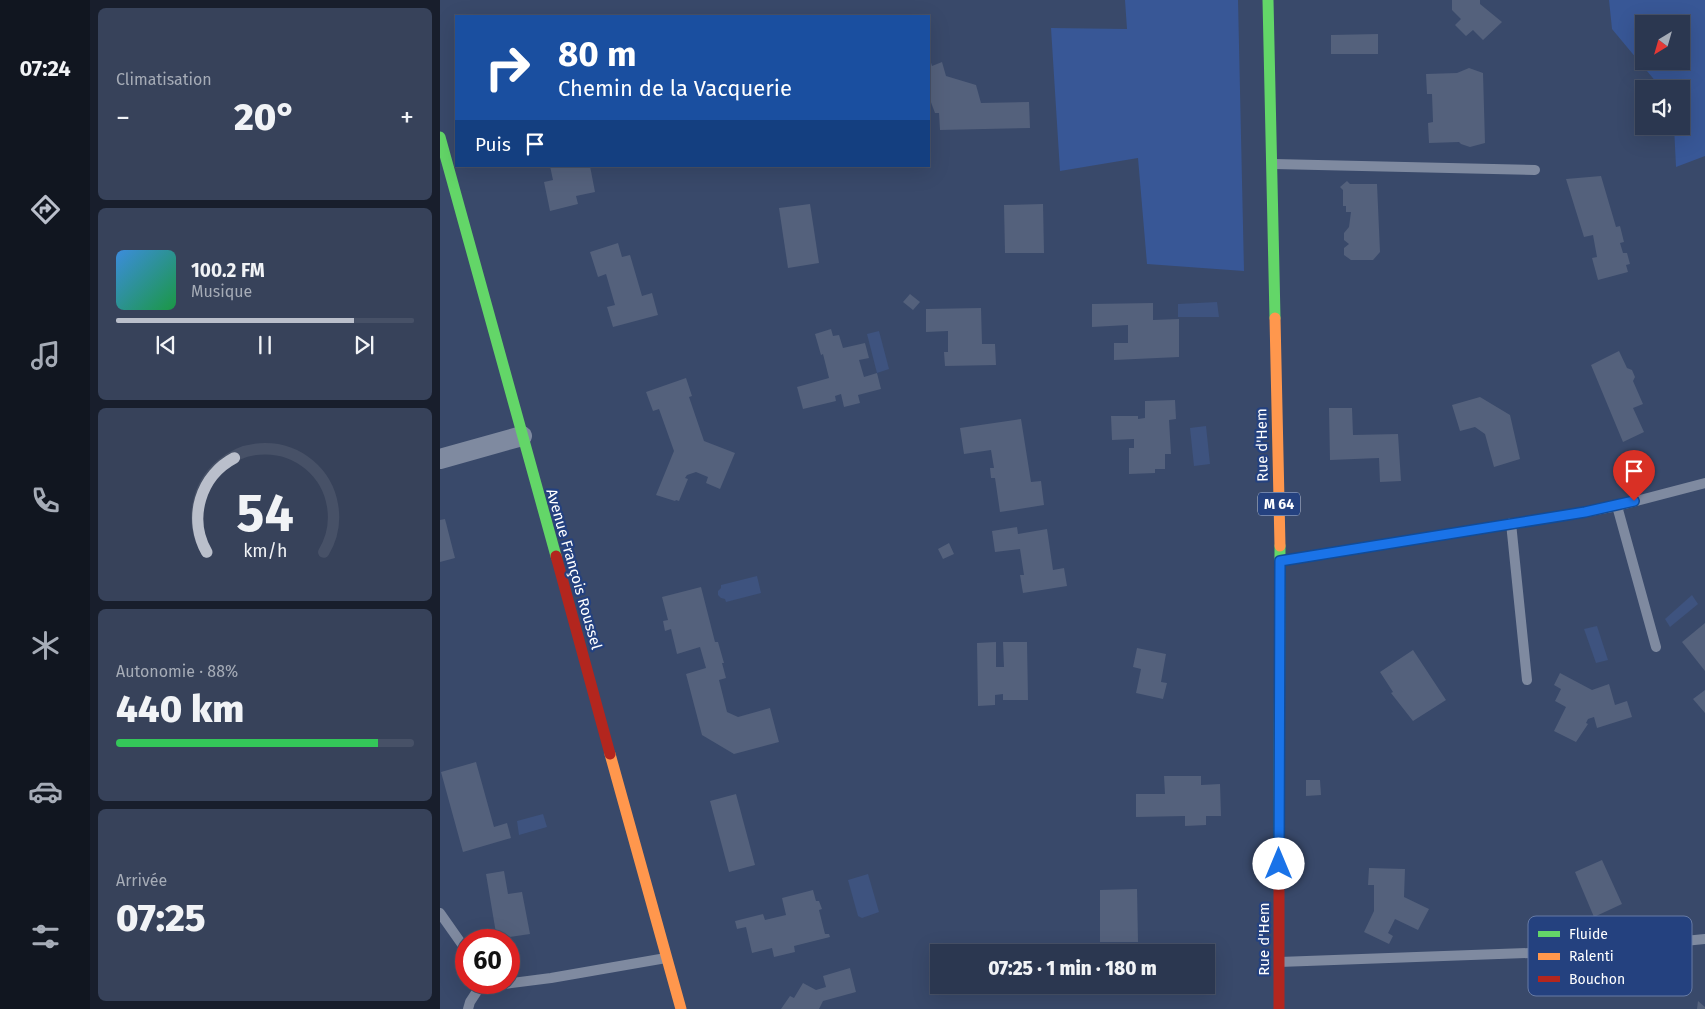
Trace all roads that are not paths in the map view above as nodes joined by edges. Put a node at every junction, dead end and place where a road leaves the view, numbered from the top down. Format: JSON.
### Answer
{"nodes":[{"id":1,"x":1268,"y":0,"type":"edge"},
{"id":2,"x":440,"y":137,"type":"edge"},
{"id":3,"x":1272,"y":164,"type":"junction"},
{"id":4,"x":1535,"y":170,"type":"dead end"},
{"id":5,"x":522,"y":436,"type":"junction"},
{"id":6,"x":440,"y":459,"type":"edge"},
{"id":7,"x":1705,"y":483,"type":"edge"},
{"id":8,"x":1616,"y":506,"type":"junction"},
{"id":9,"x":1511,"y":523,"type":"junction"},
{"id":10,"x":1280,"y":561,"type":"junction"},
{"id":11,"x":1656,"y":647,"type":"dead end"},
{"id":12,"x":1527,"y":680,"type":"dead end"},
{"id":13,"x":440,"y":913,"type":"edge"},
{"id":14,"x":455,"y":934,"type":"edge"},
{"id":15,"x":1705,"y":939,"type":"edge"},
{"id":16,"x":1692,"y":940,"type":"edge"},
{"id":17,"x":1528,"y":953,"type":"edge"},
{"id":18,"x":667,"y":957,"type":"junction"},
{"id":19,"x":1279,"y":962,"type":"junction"},
{"id":20,"x":520,"y":982,"type":"edge"},
{"id":21,"x":475,"y":994,"type":"edge"},
{"id":22,"x":468,"y":1009,"type":"edge"},
{"id":23,"x":681,"y":1009,"type":"edge"},
{"id":24,"x":1279,"y":1009,"type":"edge"}],
"edges":[{"from":1,"to":3,"type":"main road","name":"Rue d'Hem","number":"M 64"},
{"from":2,"to":5,"type":"main road","name":"Avenue François Roussel"},
{"from":3,"to":4,"type":"lane"},
{"from":3,"to":10,"type":"main road","name":"Rue d'Hem","number":"M 64"},
{"from":5,"to":6,"type":"street"},
{"from":5,"to":18,"type":"main road","name":"Avenue François Roussel"},
{"from":7,"to":8,"type":"lane"},
{"from":8,"to":9,"type":"lane"},
{"from":8,"to":11,"type":"lane"},
{"from":9,"to":10,"type":"lane"},
{"from":9,"to":12,"type":"lane"},
{"from":10,"to":19,"type":"main road","name":"Rue d'Hem","number":"M 64"},
{"from":13,"to":14,"type":"lane"},
{"from":15,"to":16,"type":"lane"},
{"from":17,"to":19,"type":"lane"},
{"from":18,"to":20,"type":"lane"},
{"from":18,"to":23,"type":"main road","name":"Avenue François Roussel"},
{"from":19,"to":24,"type":"main road","name":"Rue d'Hem","number":"M 64"},
{"from":21,"to":22,"type":"lane"}]}
